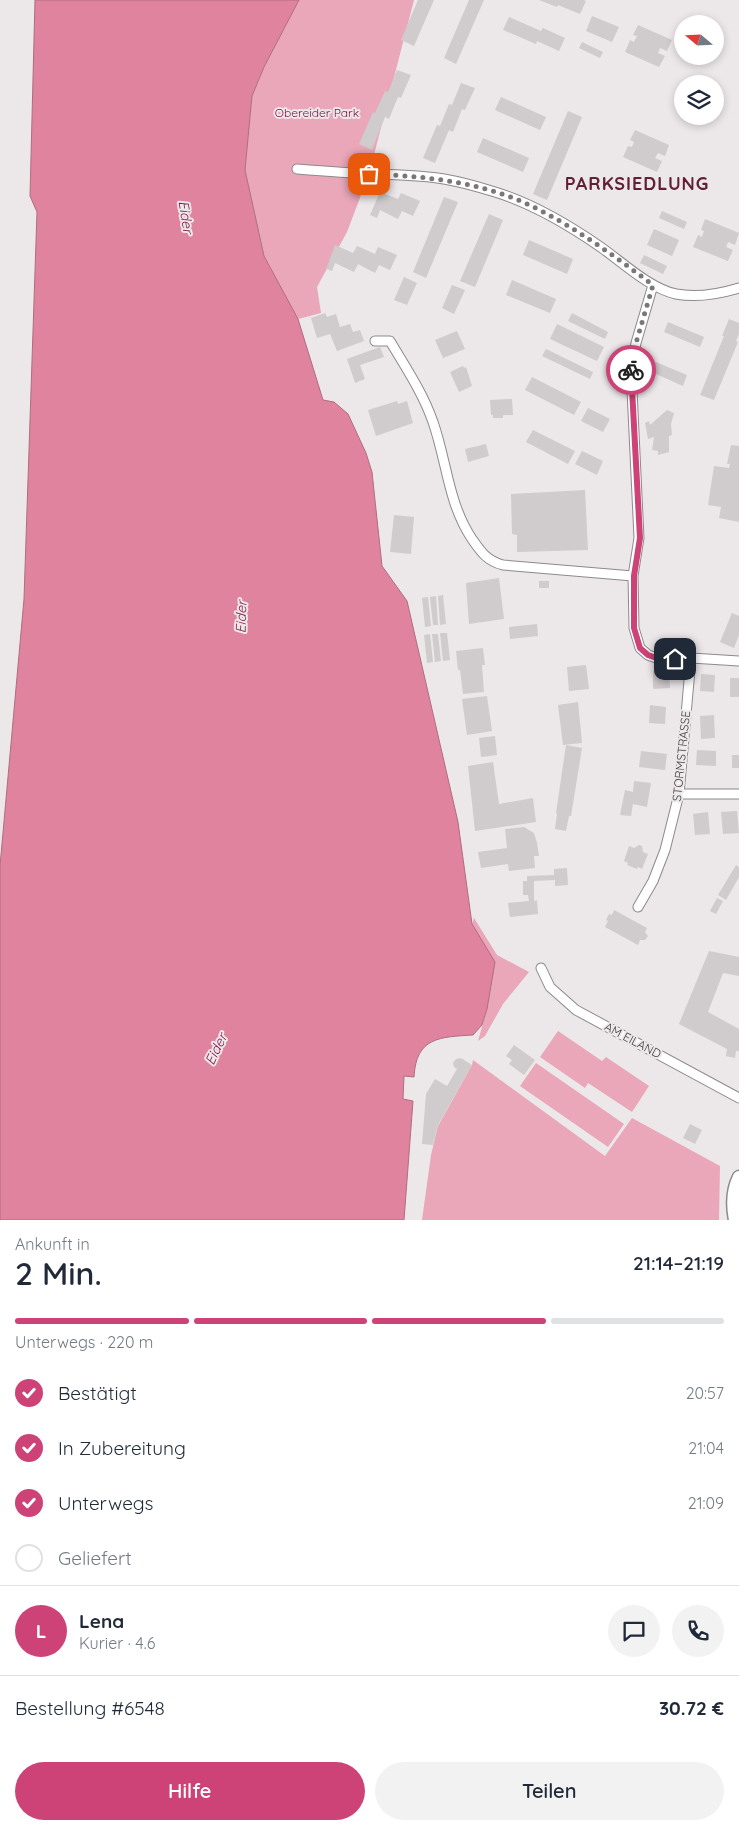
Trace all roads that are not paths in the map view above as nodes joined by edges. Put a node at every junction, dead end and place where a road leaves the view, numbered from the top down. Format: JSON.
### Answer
{"nodes":[{"id":1,"x":297,"y":169,"type":"dead end"},
{"id":2,"x":653,"y":285,"type":"junction"},
{"id":3,"x":739,"y":288,"type":"edge"},
{"id":4,"x":375,"y":341,"type":"dead end"},
{"id":5,"x":634,"y":576,"type":"junction"},
{"id":6,"x":691,"y":658,"type":"junction"},
{"id":7,"x":739,"y":661,"type":"edge"},
{"id":8,"x":679,"y":794,"type":"junction"},
{"id":9,"x":739,"y":794,"type":"edge"},
{"id":10,"x":638,"y":907,"type":"dead end"},
{"id":11,"x":541,"y":968,"type":"dead end"},
{"id":12,"x":739,"y":1098,"type":"edge"},
{"id":13,"x":739,"y":1177,"type":"edge"},
{"id":14,"x":735,"y":1220,"type":"edge"}],
"edges":[{"from":1,"to":2,"type":"street"},
{"from":2,"to":3,"type":"street"},
{"from":2,"to":5,"type":"street"},
{"from":4,"to":5,"type":"street"},
{"from":5,"to":6,"type":"street"},
{"from":6,"to":7,"type":"street"},
{"from":6,"to":8,"type":"street","name":"STORMSTRASSE"},
{"from":8,"to":9,"type":"street"},
{"from":8,"to":10,"type":"street","name":"STORMSTRASSE"},
{"from":11,"to":12,"type":"street","name":"AM EILAND"},
{"from":13,"to":14,"type":"main road"}]}
